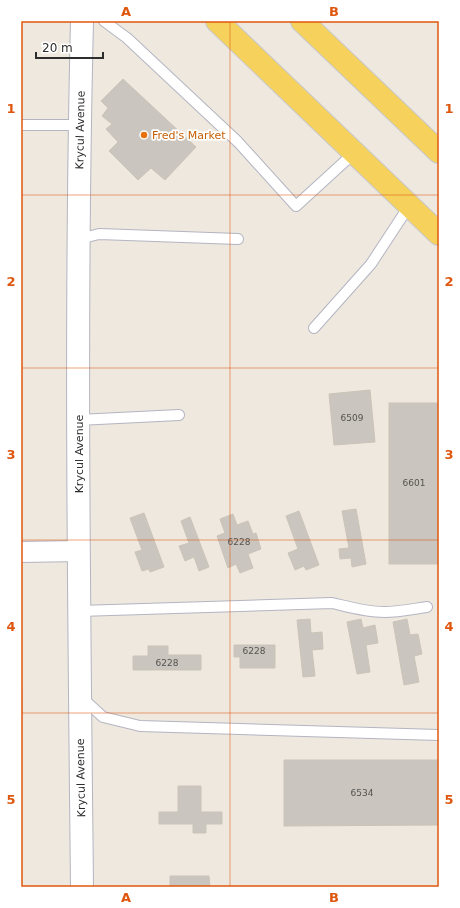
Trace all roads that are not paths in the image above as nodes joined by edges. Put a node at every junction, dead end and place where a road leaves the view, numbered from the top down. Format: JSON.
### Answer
{"nodes":[{"id":1,"x":82,"y":21,"type":"edge"},
{"id":2,"x":104,"y":21,"type":"edge"},
{"id":3,"x":217,"y":21,"type":"edge"},
{"id":4,"x":302,"y":21,"type":"edge"},
{"id":5,"x":21,"y":125,"type":"edge"},
{"id":6,"x":80,"y":125,"type":"junction"},
{"id":7,"x":436,"y":144,"type":"edge"},
{"id":8,"x":354,"y":153,"type":"junction"},
{"id":9,"x":409,"y":206,"type":"junction"},
{"id":10,"x":439,"y":234,"type":"edge"},
{"id":11,"x":79,"y":239,"type":"junction"},
{"id":12,"x":238,"y":239,"type":"dead end"},
{"id":13,"x":314,"y":328,"type":"dead end"},
{"id":14,"x":179,"y":415,"type":"dead end"},
{"id":15,"x":78,"y":420,"type":"junction"},
{"id":16,"x":79,"y":551,"type":"junction"},
{"id":17,"x":21,"y":552,"type":"edge"},
{"id":18,"x":427,"y":607,"type":"dead end"},
{"id":19,"x":79,"y":611,"type":"junction"},
{"id":20,"x":80,"y":696,"type":"junction"},
{"id":21,"x":439,"y":735,"type":"edge"},
{"id":22,"x":82,"y":887,"type":"edge"}],
"edges":[{"from":1,"to":6,"type":"street","name":"Krycul Avenue"},
{"from":2,"to":8,"type":"lane"},
{"from":3,"to":8,"type":"main road"},
{"from":4,"to":7,"type":"main road"},
{"from":5,"to":6,"type":"lane"},
{"from":6,"to":11,"type":"street","name":"Krycul Avenue"},
{"from":8,"to":9,"type":"main road"},
{"from":9,"to":10,"type":"main road"},
{"from":9,"to":13,"type":"lane"},
{"from":11,"to":12,"type":"lane"},
{"from":11,"to":15,"type":"street","name":"Krycul Avenue"},
{"from":14,"to":15,"type":"lane"},
{"from":15,"to":16,"type":"street","name":"Krycul Avenue"},
{"from":16,"to":17,"type":"street"},
{"from":16,"to":19,"type":"street","name":"Krycul Avenue"},
{"from":18,"to":19,"type":"lane"},
{"from":19,"to":20,"type":"street","name":"Krycul Avenue"},
{"from":20,"to":21,"type":"lane"},
{"from":20,"to":22,"type":"street","name":"Krycul Avenue"}]}
